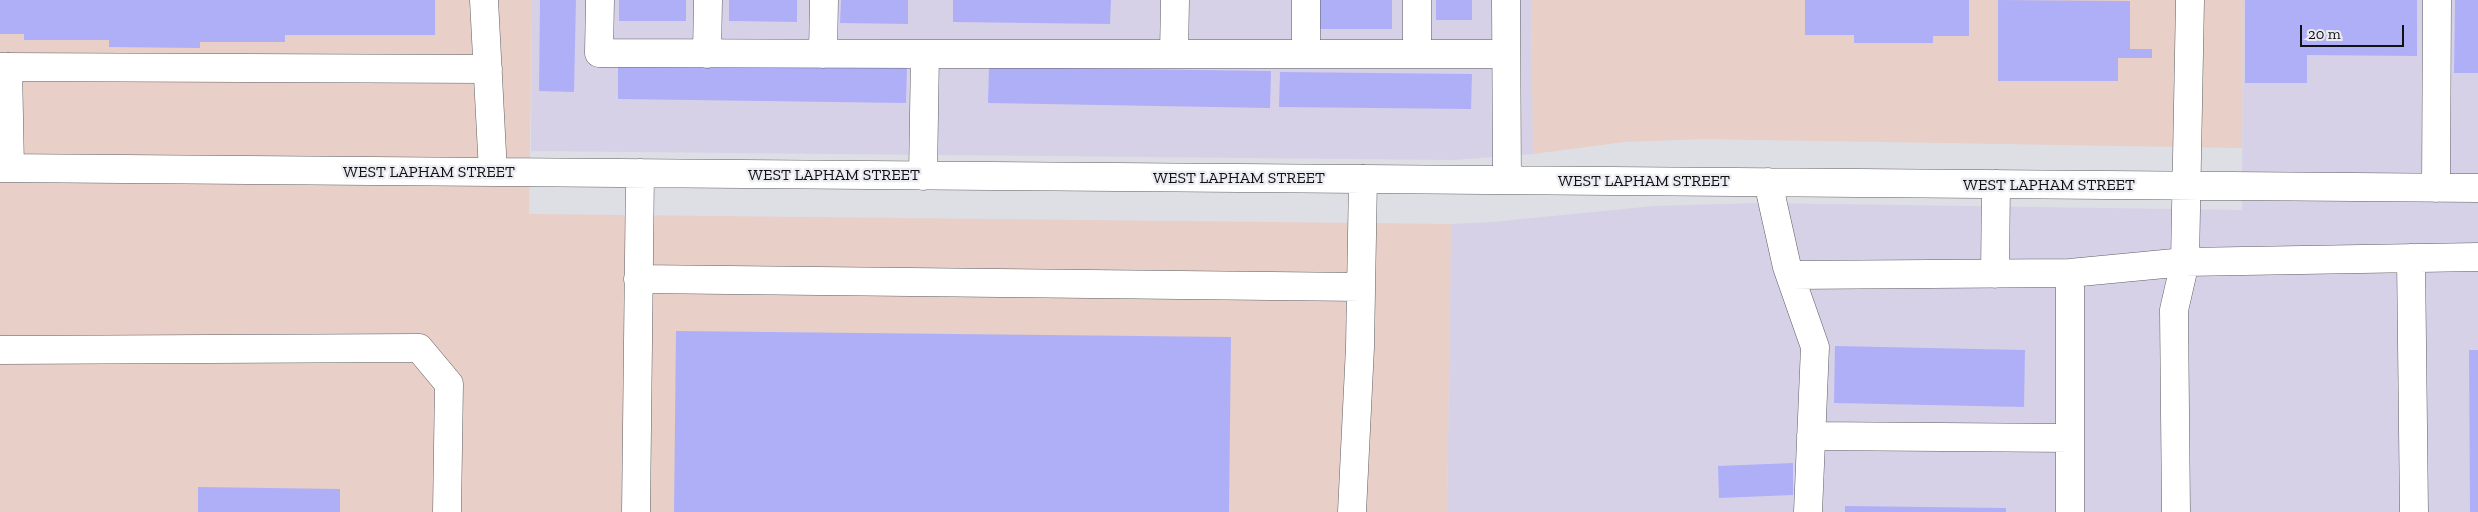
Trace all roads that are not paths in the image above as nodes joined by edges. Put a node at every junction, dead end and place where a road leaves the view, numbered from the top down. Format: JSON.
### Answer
{"nodes":[{"id":1,"x":484,"y":0,"type":"edge"},
{"id":2,"x":600,"y":0,"type":"edge"},
{"id":3,"x":708,"y":0,"type":"edge"},
{"id":4,"x":824,"y":0,"type":"edge"},
{"id":5,"x":1175,"y":0,"type":"edge"},
{"id":6,"x":1306,"y":0,"type":"edge"},
{"id":7,"x":1417,"y":0,"type":"edge"},
{"id":8,"x":1506,"y":0,"type":"edge"},
{"id":9,"x":2190,"y":0,"type":"edge"},
{"id":10,"x":2437,"y":0,"type":"edge"},
{"id":11,"x":707,"y":54,"type":"junction"},
{"id":12,"x":823,"y":54,"type":"junction"},
{"id":13,"x":925,"y":54,"type":"junction"},
{"id":14,"x":1174,"y":54,"type":"junction"},
{"id":15,"x":1306,"y":54,"type":"junction"},
{"id":16,"x":1417,"y":54,"type":"junction"},
{"id":17,"x":1506,"y":54,"type":"junction"},
{"id":18,"x":4,"y":67,"type":"edge"},
{"id":19,"x":488,"y":69,"type":"junction"},
{"id":20,"x":5,"y":168,"type":"edge"},
{"id":21,"x":493,"y":172,"type":"junction"},
{"id":22,"x":640,"y":174,"type":"junction"},
{"id":23,"x":923,"y":176,"type":"junction"},
{"id":24,"x":1363,"y":179,"type":"junction"},
{"id":25,"x":1507,"y":180,"type":"junction"},
{"id":26,"x":1768,"y":182,"type":"junction"},
{"id":27,"x":1996,"y":184,"type":"junction"},
{"id":28,"x":2187,"y":186,"type":"junction"},
{"id":29,"x":2436,"y":188,"type":"junction"},
{"id":30,"x":2478,"y":188,"type":"edge"},
{"id":31,"x":2478,"y":257,"type":"edge"},
{"id":32,"x":2411,"y":258,"type":"junction"},
{"id":33,"x":2185,"y":262,"type":"junction"},
{"id":34,"x":2070,"y":273,"type":"junction"},
{"id":35,"x":1995,"y":274,"type":"junction"},
{"id":36,"x":1790,"y":275,"type":"junction"},
{"id":37,"x":638,"y":280,"type":"junction"},
{"id":38,"x":1361,"y":287,"type":"junction"},
{"id":39,"x":0,"y":350,"type":"edge"},
{"id":40,"x":1811,"y":436,"type":"junction"},
{"id":41,"x":2070,"y":438,"type":"junction"},
{"id":42,"x":447,"y":512,"type":"edge"},
{"id":43,"x":636,"y":512,"type":"edge"},
{"id":44,"x":1352,"y":512,"type":"edge"},
{"id":45,"x":1808,"y":512,"type":"edge"},
{"id":46,"x":2070,"y":512,"type":"edge"},
{"id":47,"x":2176,"y":512,"type":"edge"},
{"id":48,"x":2414,"y":512,"type":"edge"}],
"edges":[{"from":1,"to":19,"type":"street"},
{"from":2,"to":11,"type":"street"},
{"from":3,"to":11,"type":"street"},
{"from":4,"to":12,"type":"street"},
{"from":5,"to":14,"type":"street"},
{"from":6,"to":15,"type":"street"},
{"from":7,"to":16,"type":"street"},
{"from":8,"to":17,"type":"street"},
{"from":9,"to":28,"type":"street"},
{"from":10,"to":29,"type":"street"},
{"from":11,"to":12,"type":"street"},
{"from":12,"to":13,"type":"street"},
{"from":13,"to":14,"type":"street"},
{"from":13,"to":23,"type":"street"},
{"from":14,"to":15,"type":"street"},
{"from":15,"to":16,"type":"street"},
{"from":16,"to":17,"type":"street"},
{"from":17,"to":25,"type":"street"},
{"from":18,"to":19,"type":"street"},
{"from":18,"to":20,"type":"street"},
{"from":19,"to":21,"type":"street"},
{"from":20,"to":21,"type":"street","name":"WEST LAPHAM STREET"},
{"from":21,"to":22,"type":"street","name":"WEST LAPHAM STREET"},
{"from":22,"to":23,"type":"street","name":"WEST LAPHAM STREET"},
{"from":22,"to":37,"type":"street"},
{"from":23,"to":24,"type":"street","name":"WEST LAPHAM STREET"},
{"from":24,"to":25,"type":"street","name":"WEST LAPHAM STREET"},
{"from":24,"to":38,"type":"street"},
{"from":25,"to":26,"type":"street","name":"WEST LAPHAM STREET"},
{"from":26,"to":27,"type":"street","name":"WEST LAPHAM STREET"},
{"from":26,"to":36,"type":"street"},
{"from":27,"to":28,"type":"street","name":"WEST LAPHAM STREET"},
{"from":27,"to":35,"type":"street"},
{"from":28,"to":29,"type":"street","name":"WEST LAPHAM STREET"},
{"from":28,"to":33,"type":"street"},
{"from":29,"to":30,"type":"street","name":"WEST LAPHAM STREET"},
{"from":31,"to":32,"type":"street"},
{"from":32,"to":33,"type":"street"},
{"from":32,"to":48,"type":"street"},
{"from":33,"to":34,"type":"street"},
{"from":33,"to":47,"type":"street"},
{"from":34,"to":35,"type":"street"},
{"from":34,"to":41,"type":"street"},
{"from":35,"to":36,"type":"street"},
{"from":36,"to":40,"type":"street"},
{"from":37,"to":38,"type":"street"},
{"from":37,"to":43,"type":"street"},
{"from":38,"to":44,"type":"street"},
{"from":39,"to":42,"type":"street"},
{"from":40,"to":41,"type":"street"},
{"from":40,"to":45,"type":"street"},
{"from":41,"to":46,"type":"street"}]}
